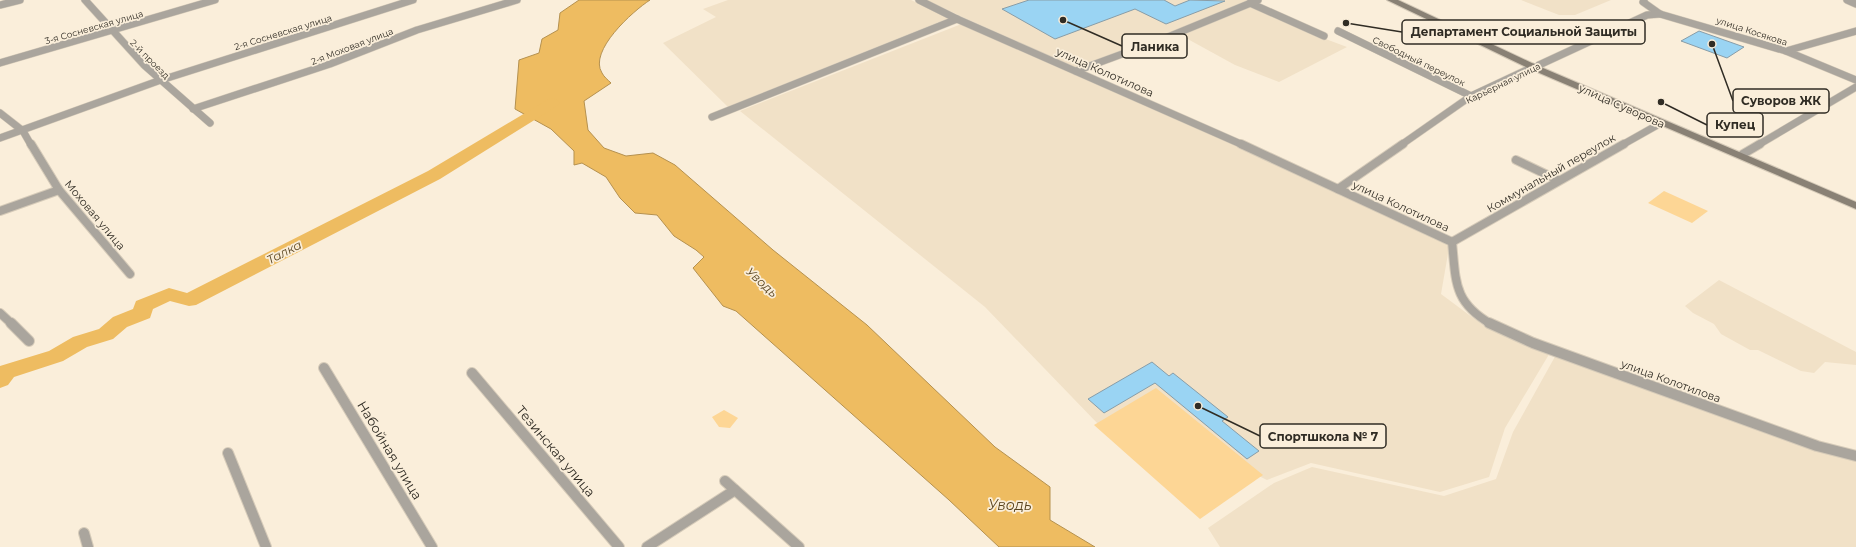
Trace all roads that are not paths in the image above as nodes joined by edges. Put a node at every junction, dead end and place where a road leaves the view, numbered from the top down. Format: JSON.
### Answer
{"nodes":[{"id":1,"x":20,"y":0,"type":"edge"},
{"id":2,"x":85,"y":0,"type":"edge"},
{"id":3,"x":216,"y":0,"type":"edge"},
{"id":4,"x":413,"y":0,"type":"edge"},
{"id":5,"x":517,"y":0,"type":"edge"},
{"id":6,"x":919,"y":0,"type":"edge"},
{"id":7,"x":1258,"y":0,"type":"edge"},
{"id":8,"x":1391,"y":0,"type":"edge"},
{"id":9,"x":1403,"y":0,"type":"edge"},
{"id":10,"x":1847,"y":0,"type":"edge"},
{"id":11,"x":1644,"y":1,"type":"edge"},
{"id":12,"x":1250,"y":3,"type":"junction"},
{"id":13,"x":1856,"y":4,"type":"edge"},
{"id":14,"x":0,"y":5,"type":"edge"},
{"id":15,"x":1660,"y":14,"type":"junction"},
{"id":16,"x":957,"y":19,"type":"junction"},
{"id":17,"x":1338,"y":31,"type":"dead end"},
{"id":18,"x":1856,"y":31,"type":"edge"},
{"id":19,"x":111,"y":32,"type":"junction"},
{"id":20,"x":1324,"y":36,"type":"dead end"},
{"id":21,"x":1786,"y":51,"type":"junction"},
{"id":22,"x":0,"y":63,"type":"edge"},
{"id":23,"x":1536,"y":66,"type":"junction"},
{"id":24,"x":1076,"y":70,"type":"junction"},
{"id":25,"x":1856,"y":80,"type":"edge"},
{"id":26,"x":158,"y":81,"type":"junction"},
{"id":27,"x":1856,"y":87,"type":"edge"},
{"id":28,"x":1471,"y":96,"type":"junction"},
{"id":29,"x":193,"y":110,"type":"junction"},
{"id":30,"x":0,"y":113,"type":"edge"},
{"id":31,"x":712,"y":117,"type":"dead end"},
{"id":32,"x":210,"y":122,"type":"dead end"},
{"id":33,"x":1661,"y":124,"type":"junction"},
{"id":34,"x":24,"y":131,"type":"junction"},
{"id":35,"x":0,"y":138,"type":"edge"},
{"id":36,"x":1743,"y":154,"type":"junction"},
{"id":37,"x":1516,"y":160,"type":"dead end"},
{"id":38,"x":1558,"y":180,"type":"junction"},
{"id":39,"x":1338,"y":189,"type":"junction"},
{"id":40,"x":58,"y":190,"type":"junction"},
{"id":41,"x":1856,"y":201,"type":"edge"},
{"id":42,"x":1856,"y":206,"type":"edge"},
{"id":43,"x":0,"y":211,"type":"edge"},
{"id":44,"x":1452,"y":242,"type":"junction"},
{"id":45,"x":130,"y":274,"type":"dead end"},
{"id":46,"x":0,"y":313,"type":"edge"},
{"id":47,"x":29,"y":341,"type":"dead end"},
{"id":48,"x":324,"y":368,"type":"dead end"},
{"id":49,"x":472,"y":373,"type":"dead end"},
{"id":50,"x":228,"y":453,"type":"dead end"},
{"id":51,"x":1856,"y":456,"type":"edge"},
{"id":52,"x":725,"y":481,"type":"dead end"},
{"id":53,"x":735,"y":490,"type":"junction"},
{"id":54,"x":84,"y":533,"type":"dead end"},
{"id":55,"x":88,"y":547,"type":"edge"},
{"id":56,"x":266,"y":547,"type":"edge"},
{"id":57,"x":432,"y":547,"type":"edge"},
{"id":58,"x":619,"y":547,"type":"edge"},
{"id":59,"x":647,"y":547,"type":"edge"},
{"id":60,"x":799,"y":547,"type":"edge"}],
"edges":[{"from":1,"to":14,"type":"street"},
{"from":2,"to":19,"type":"street","name":"2-й проезд"},
{"from":3,"to":19,"type":"street","name":"3-я Сосневская улица"},
{"from":4,"to":26,"type":"street","name":"2-я Сосневская улица"},
{"from":5,"to":29,"type":"street","name":"2-я Моховая улица"},
{"from":6,"to":16,"type":"street","name":"улица Колотилова"},
{"from":7,"to":12,"type":"street"},
{"from":8,"to":23,"type":"main road","name":"улица Суворова"},
{"from":9,"to":23,"type":"main road","name":"улица Суворова"},
{"from":10,"to":13,"type":"street"},
{"from":11,"to":15,"type":"street","name":"улица Косякова"},
{"from":12,"to":20,"type":"street"},
{"from":12,"to":24,"type":"street"},
{"from":15,"to":21,"type":"street","name":"улица Косякова"},
{"from":15,"to":23,"type":"street","name":"Карьерная улица"},
{"from":16,"to":24,"type":"street","name":"улица Колотилова"},
{"from":16,"to":31,"type":"street"},
{"from":17,"to":28,"type":"street","name":"Свободный переулок"},
{"from":18,"to":21,"type":"street"},
{"from":19,"to":22,"type":"street","name":"3-я Сосневская улица"},
{"from":19,"to":26,"type":"street","name":"2-й проезд"},
{"from":21,"to":25,"type":"street","name":"улица Косякова"},
{"from":23,"to":28,"type":"street","name":"Карьерная улица"},
{"from":23,"to":33,"type":"main road","name":"улица Суворова"},
{"from":23,"to":36,"type":"main road","name":"улица Суворова"},
{"from":24,"to":39,"type":"street","name":"улица Колотилова"},
{"from":26,"to":29,"type":"street","name":"2-й проезд"},
{"from":26,"to":34,"type":"street","name":"2-я Сосневская улица"},
{"from":27,"to":36,"type":"street"},
{"from":28,"to":39,"type":"street","name":"Карьерная улица"},
{"from":29,"to":32,"type":"street","name":"2-й проезд"},
{"from":30,"to":34,"type":"street","name":"Моховая улица"},
{"from":33,"to":38,"type":"street","name":"Коммунальный переулок"},
{"from":33,"to":42,"type":"main road","name":"улица Суворова"},
{"from":34,"to":35,"type":"street","name":"2-я Сосневская улица"},
{"from":34,"to":40,"type":"street","name":"Моховая улица"},
{"from":36,"to":41,"type":"main road","name":"улица Суворова"},
{"from":37,"to":38,"type":"street"},
{"from":38,"to":44,"type":"street","name":"Коммунальный переулок"},
{"from":39,"to":44,"type":"street","name":"улица Колотилова"},
{"from":40,"to":43,"type":"street"},
{"from":40,"to":45,"type":"street","name":"Моховая улица"},
{"from":44,"to":51,"type":"street","name":"улица Колотилова"},
{"from":46,"to":47,"type":"street"},
{"from":48,"to":57,"type":"street","name":"Набойная улица"},
{"from":49,"to":58,"type":"street","name":"Тезинская улица"},
{"from":50,"to":56,"type":"street"},
{"from":52,"to":53,"type":"street"},
{"from":53,"to":59,"type":"street"},
{"from":53,"to":60,"type":"street"},
{"from":54,"to":55,"type":"street"}]}
